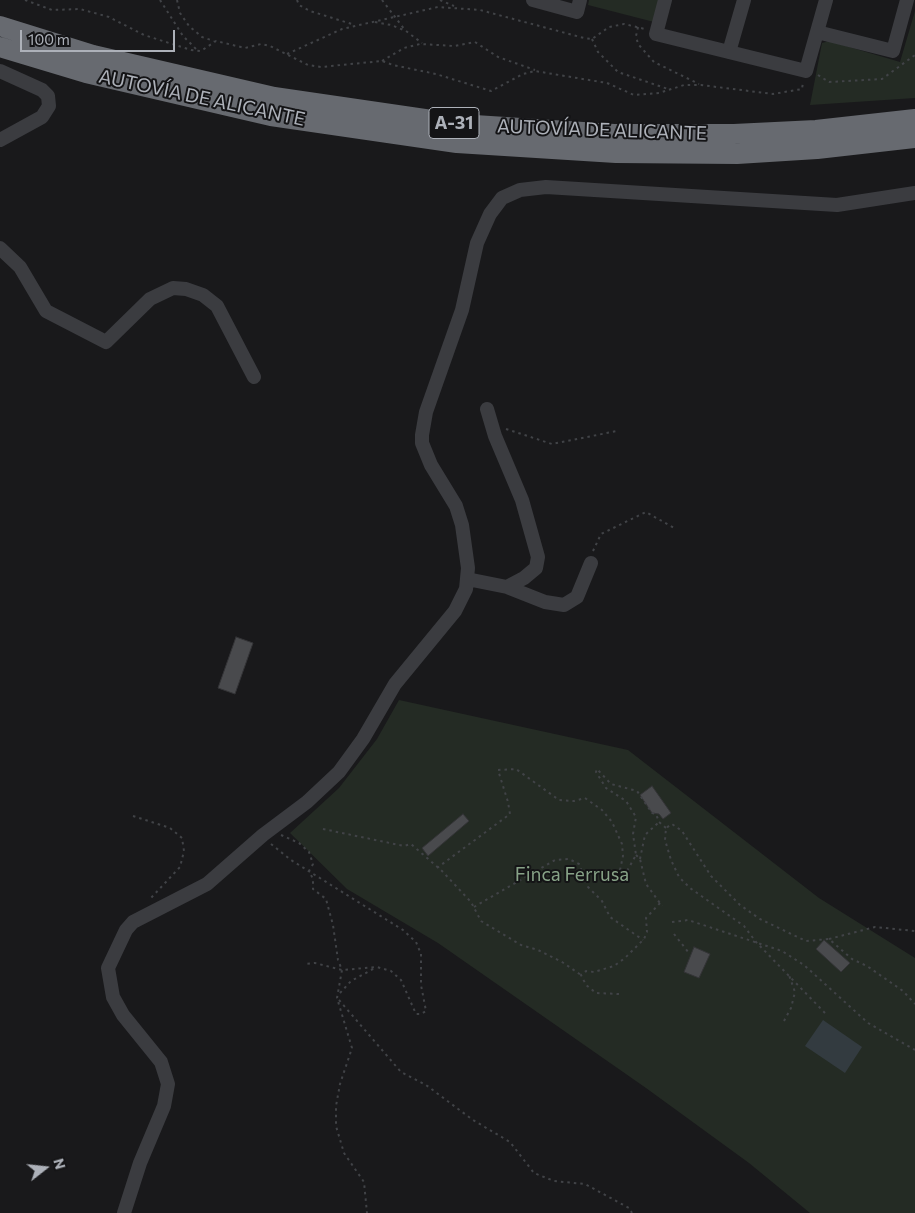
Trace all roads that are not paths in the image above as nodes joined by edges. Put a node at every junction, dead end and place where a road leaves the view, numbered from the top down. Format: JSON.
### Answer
{"nodes":[{"id":1,"x":533,"y":0,"type":"edge"},
{"id":2,"x":665,"y":0,"type":"edge"},
{"id":3,"x":744,"y":0,"type":"edge"},
{"id":4,"x":826,"y":0,"type":"edge"},
{"id":5,"x":908,"y":0,"type":"edge"},
{"id":6,"x":578,"y":6,"type":"edge"},
{"id":7,"x":0,"y":26,"type":"edge"},
{"id":8,"x":817,"y":32,"type":"junction"},
{"id":9,"x":0,"y":47,"type":"edge"},
{"id":10,"x":729,"y":52,"type":"junction"},
{"id":11,"x":0,"y":71,"type":"edge"},
{"id":12,"x":915,"y":119,"type":"edge"},
{"id":13,"x":915,"y":138,"type":"edge"},
{"id":14,"x":0,"y":140,"type":"edge"},
{"id":15,"x":915,"y":193,"type":"edge"},
{"id":16,"x":0,"y":248,"type":"edge"},
{"id":17,"x":254,"y":378,"type":"dead end"},
{"id":18,"x":487,"y":409,"type":"dead end"},
{"id":19,"x":591,"y":563,"type":"road end"},
{"id":20,"x":467,"y":579,"type":"junction"},
{"id":21,"x":507,"y":587,"type":"junction"},
{"id":22,"x":124,"y":1213,"type":"edge"}],
"edges":[{"from":1,"to":6,"type":"street"},
{"from":2,"to":10,"type":"street"},
{"from":3,"to":10,"type":"street"},
{"from":4,"to":8,"type":"street"},
{"from":5,"to":8,"type":"street"},
{"from":7,"to":12,"type":"highway","name":"AUTOVÍA DE ALICANTE","number":"A-31"},
{"from":8,"to":10,"type":"street"},
{"from":9,"to":13,"type":"highway","name":"AUTOVÍA DE ALICANTE","number":"A-31"},
{"from":11,"to":14,"type":"street"},
{"from":15,"to":20,"type":"street"},
{"from":16,"to":17,"type":"street"},
{"from":18,"to":21,"type":"street"},
{"from":19,"to":21,"type":"street"},
{"from":20,"to":21,"type":"street"},
{"from":20,"to":22,"type":"street"}]}
